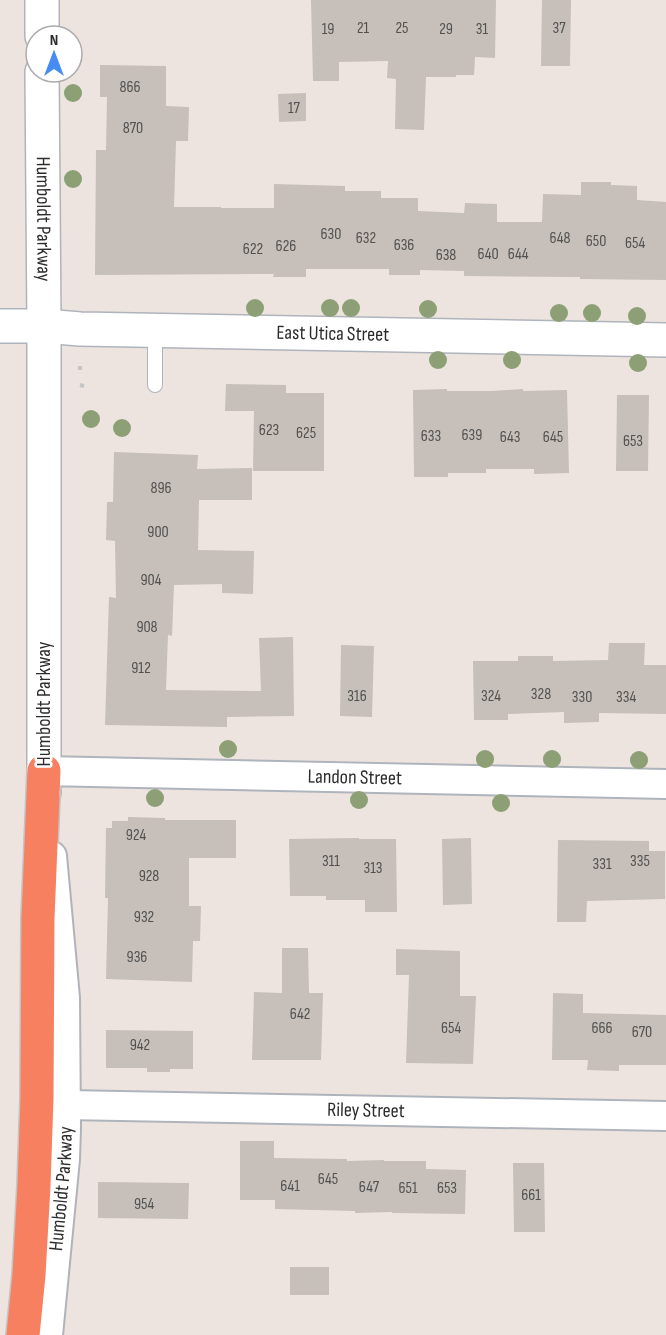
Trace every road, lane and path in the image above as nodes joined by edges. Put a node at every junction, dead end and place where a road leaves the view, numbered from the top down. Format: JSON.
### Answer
{"nodes":[{"id":1,"x":42,"y":0,"type":"edge"},
{"id":2,"x":42,"y":24,"type":"edge"},
{"id":3,"x":41,"y":84,"type":"edge"},
{"id":4,"x":23,"y":326,"type":"edge"},
{"id":5,"x":155,"y":331,"type":"junction"},
{"id":6,"x":666,"y":340,"type":"edge"},
{"id":7,"x":155,"y":385,"type":"dead end"},
{"id":8,"x":44,"y":771,"type":"junction"},
{"id":9,"x":666,"y":784,"type":"edge"},
{"id":10,"x":66,"y":1105,"type":"junction"},
{"id":11,"x":666,"y":1116,"type":"edge"},
{"id":12,"x":23,"y":1335,"type":"edge"},
{"id":13,"x":48,"y":1335,"type":"edge"}],
"edges":[{"from":1,"to":2,"type":"street"},
{"from":3,"to":4,"type":"street","name":"Humboldt Parkway"},
{"from":4,"to":5,"type":"street","name":"East Utica Street"},
{"from":4,"to":8,"type":"street","name":"Humboldt Parkway"},
{"from":5,"to":6,"type":"street","name":"East Utica Street"},
{"from":5,"to":7,"type":"lane"},
{"from":8,"to":9,"type":"street","name":"Landon Street"},
{"from":8,"to":10,"type":"street","name":"Humboldt Parkway"},
{"from":8,"to":12,"type":"highway"},
{"from":10,"to":11,"type":"street","name":"Riley Street"},
{"from":10,"to":13,"type":"street","name":"Humboldt Parkway"}]}
